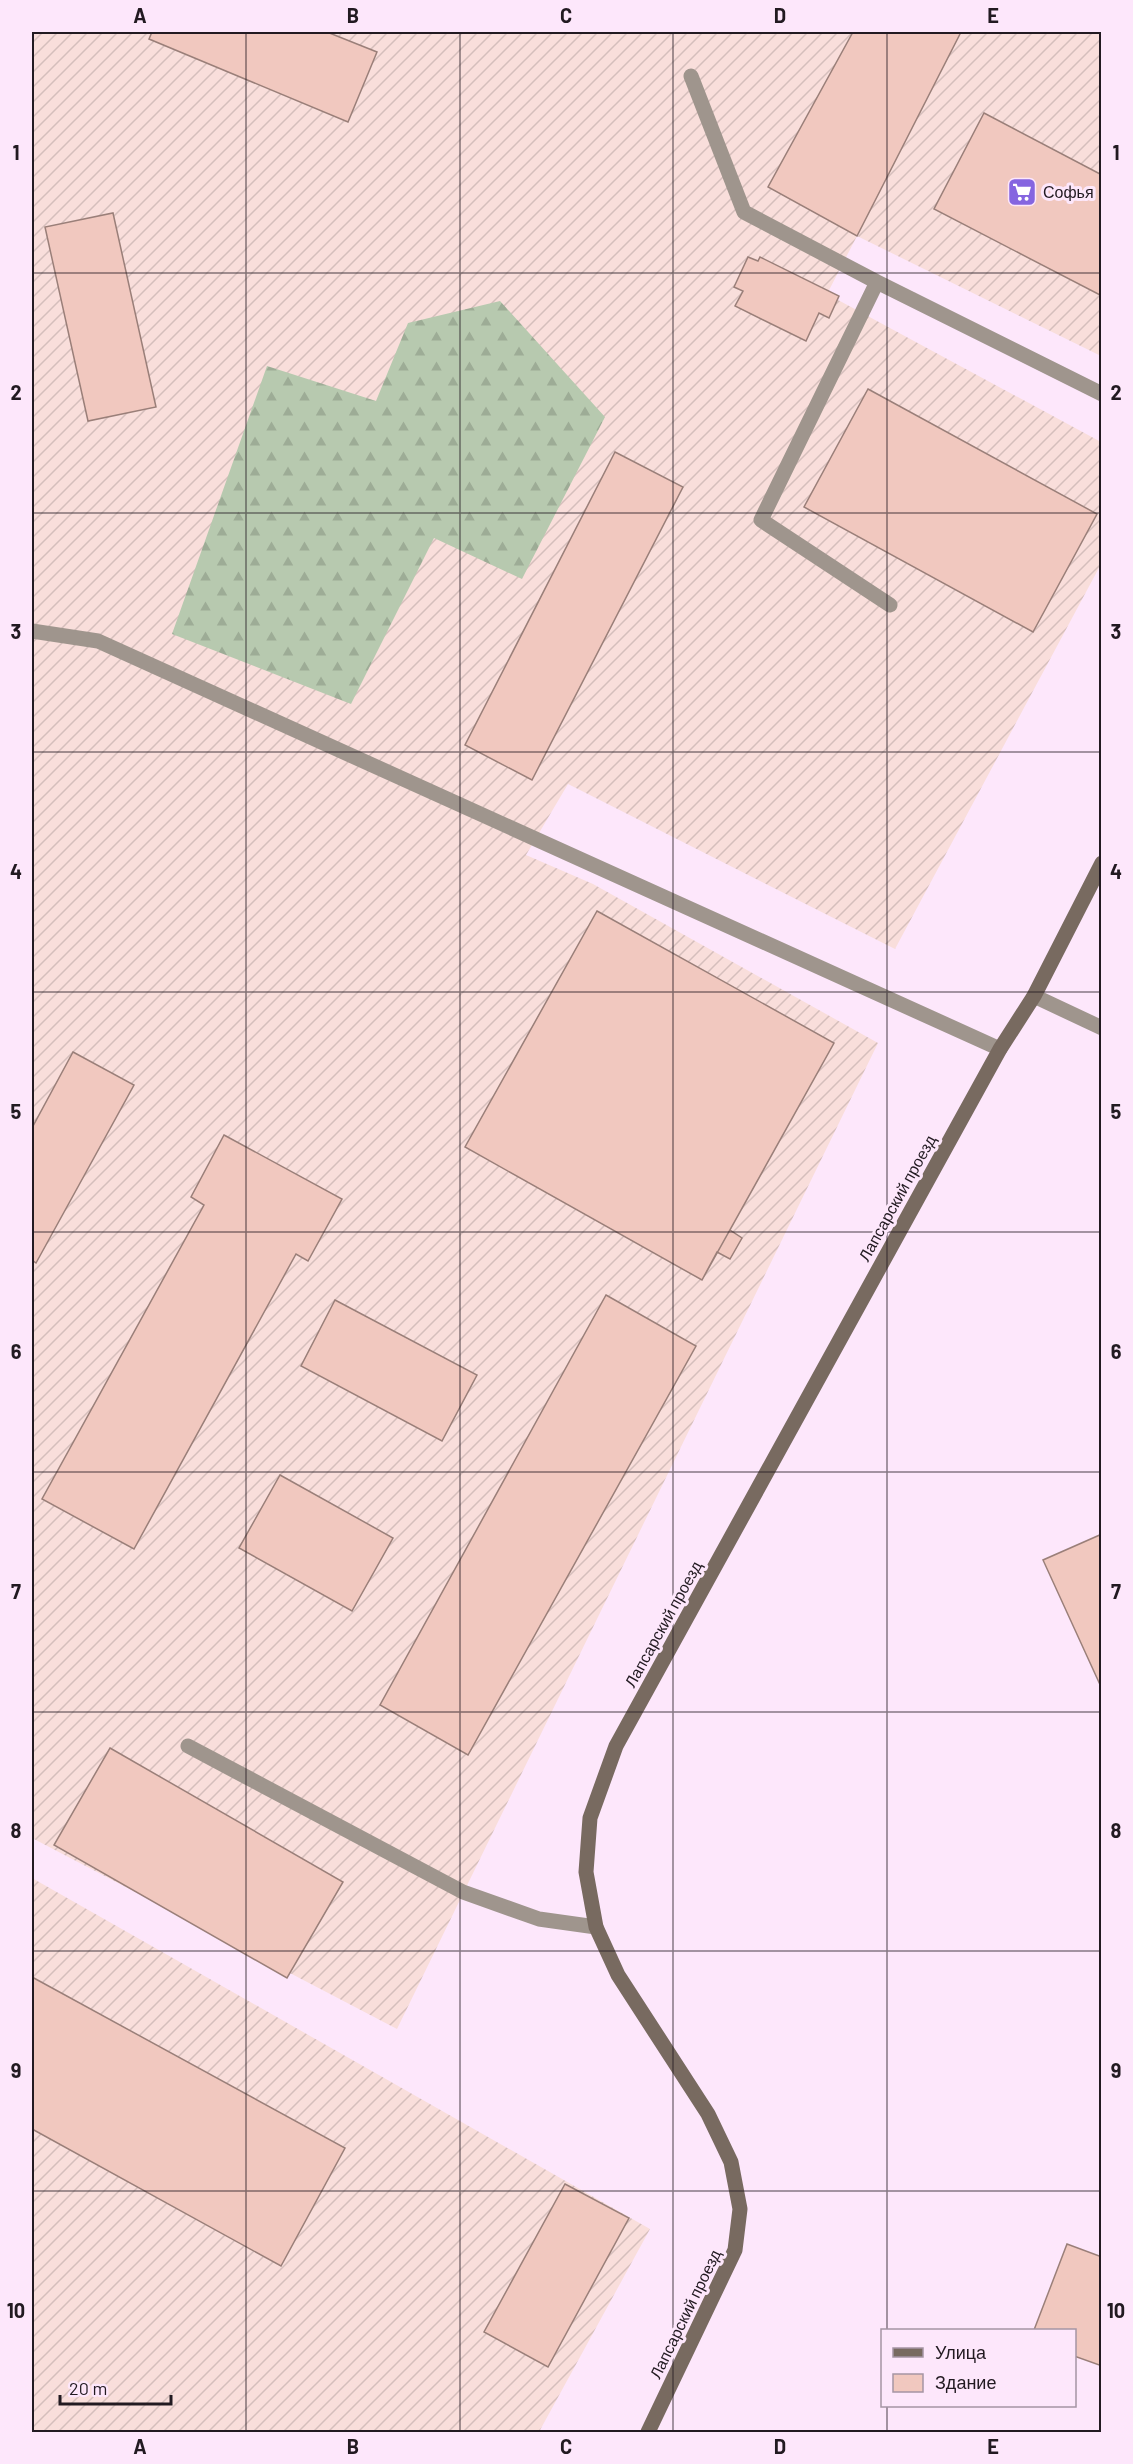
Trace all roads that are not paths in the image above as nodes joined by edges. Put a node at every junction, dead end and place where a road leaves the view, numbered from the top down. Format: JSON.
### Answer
{"nodes":[{"id":1,"x":691,"y":76,"type":"dead end"},
{"id":2,"x":877,"y":282,"type":"junction"},
{"id":3,"x":1101,"y":394,"type":"edge"},
{"id":4,"x":890,"y":604,"type":"dead end"},
{"id":5,"x":32,"y":631,"type":"edge"},
{"id":6,"x":1101,"y":863,"type":"edge"},
{"id":7,"x":1034,"y":996,"type":"junction"},
{"id":8,"x":1101,"y":1028,"type":"edge"},
{"id":9,"x":1000,"y":1049,"type":"junction"},
{"id":10,"x":188,"y":1746,"type":"dead end"},
{"id":11,"x":596,"y":1927,"type":"junction"},
{"id":12,"x":648,"y":2433,"type":"edge"}],
"edges":[{"from":1,"to":2,"type":"street"},
{"from":2,"to":3,"type":"street"},
{"from":2,"to":4,"type":"street"},
{"from":5,"to":9,"type":"street"},
{"from":6,"to":7,"type":"street","name":"Лапсарский проезд"},
{"from":7,"to":8,"type":"street"},
{"from":7,"to":9,"type":"street","name":"Лапсарский проезд"},
{"from":9,"to":11,"type":"street","name":"Лапсарский проезд"},
{"from":10,"to":11,"type":"street"},
{"from":11,"to":12,"type":"street","name":"Лапсарский проезд"}]}
